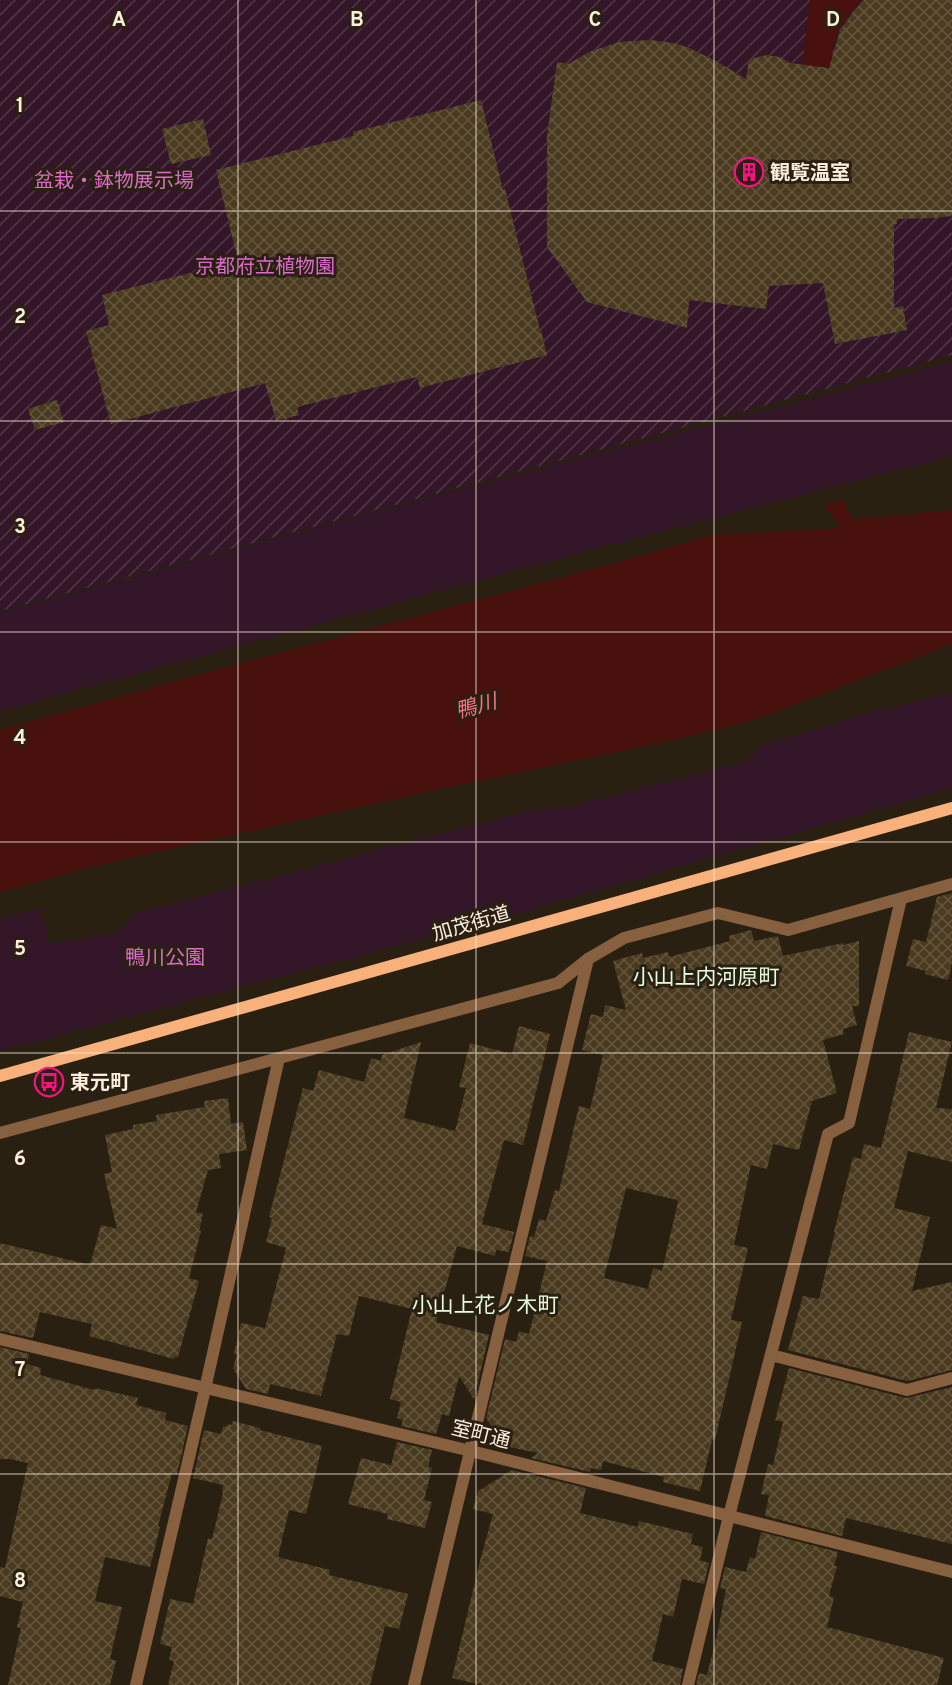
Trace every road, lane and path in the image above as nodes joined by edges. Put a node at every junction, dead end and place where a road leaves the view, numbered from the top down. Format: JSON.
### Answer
{"nodes":[{"id":1,"x":952,"y":808,"type":"edge"},
{"id":2,"x":952,"y":884,"type":"edge"},
{"id":3,"x":901,"y":899,"type":"junction"},
{"id":4,"x":588,"y":959,"type":"junction"},
{"id":5,"x":279,"y":1058,"type":"junction"},
{"id":6,"x":0,"y":1076,"type":"edge"},
{"id":7,"x":0,"y":1133,"type":"edge"},
{"id":8,"x":0,"y":1339,"type":"edge"},
{"id":9,"x":771,"y":1355,"type":"junction"},
{"id":10,"x":952,"y":1378,"type":"edge"},
{"id":11,"x":205,"y":1389,"type":"junction"},
{"id":12,"x":471,"y":1451,"type":"junction"},
{"id":13,"x":729,"y":1516,"type":"junction"},
{"id":14,"x":952,"y":1572,"type":"edge"},
{"id":15,"x":136,"y":1685,"type":"edge"},
{"id":16,"x":414,"y":1685,"type":"edge"},
{"id":17,"x":688,"y":1685,"type":"edge"}],
"edges":[{"from":1,"to":6,"type":"street","name":"加茂街道"},
{"from":2,"to":3,"type":"street"},
{"from":3,"to":4,"type":"street"},
{"from":3,"to":9,"type":"street"},
{"from":4,"to":5,"type":"street"},
{"from":4,"to":12,"type":"street"},
{"from":5,"to":7,"type":"street"},
{"from":5,"to":11,"type":"street"},
{"from":8,"to":11,"type":"street","name":"室町通"},
{"from":9,"to":10,"type":"street"},
{"from":9,"to":13,"type":"street"},
{"from":11,"to":12,"type":"street","name":"室町通"},
{"from":11,"to":15,"type":"street"},
{"from":12,"to":13,"type":"street","name":"室町通"},
{"from":12,"to":16,"type":"street"},
{"from":13,"to":14,"type":"street","name":"室町通"},
{"from":13,"to":17,"type":"street"}]}
